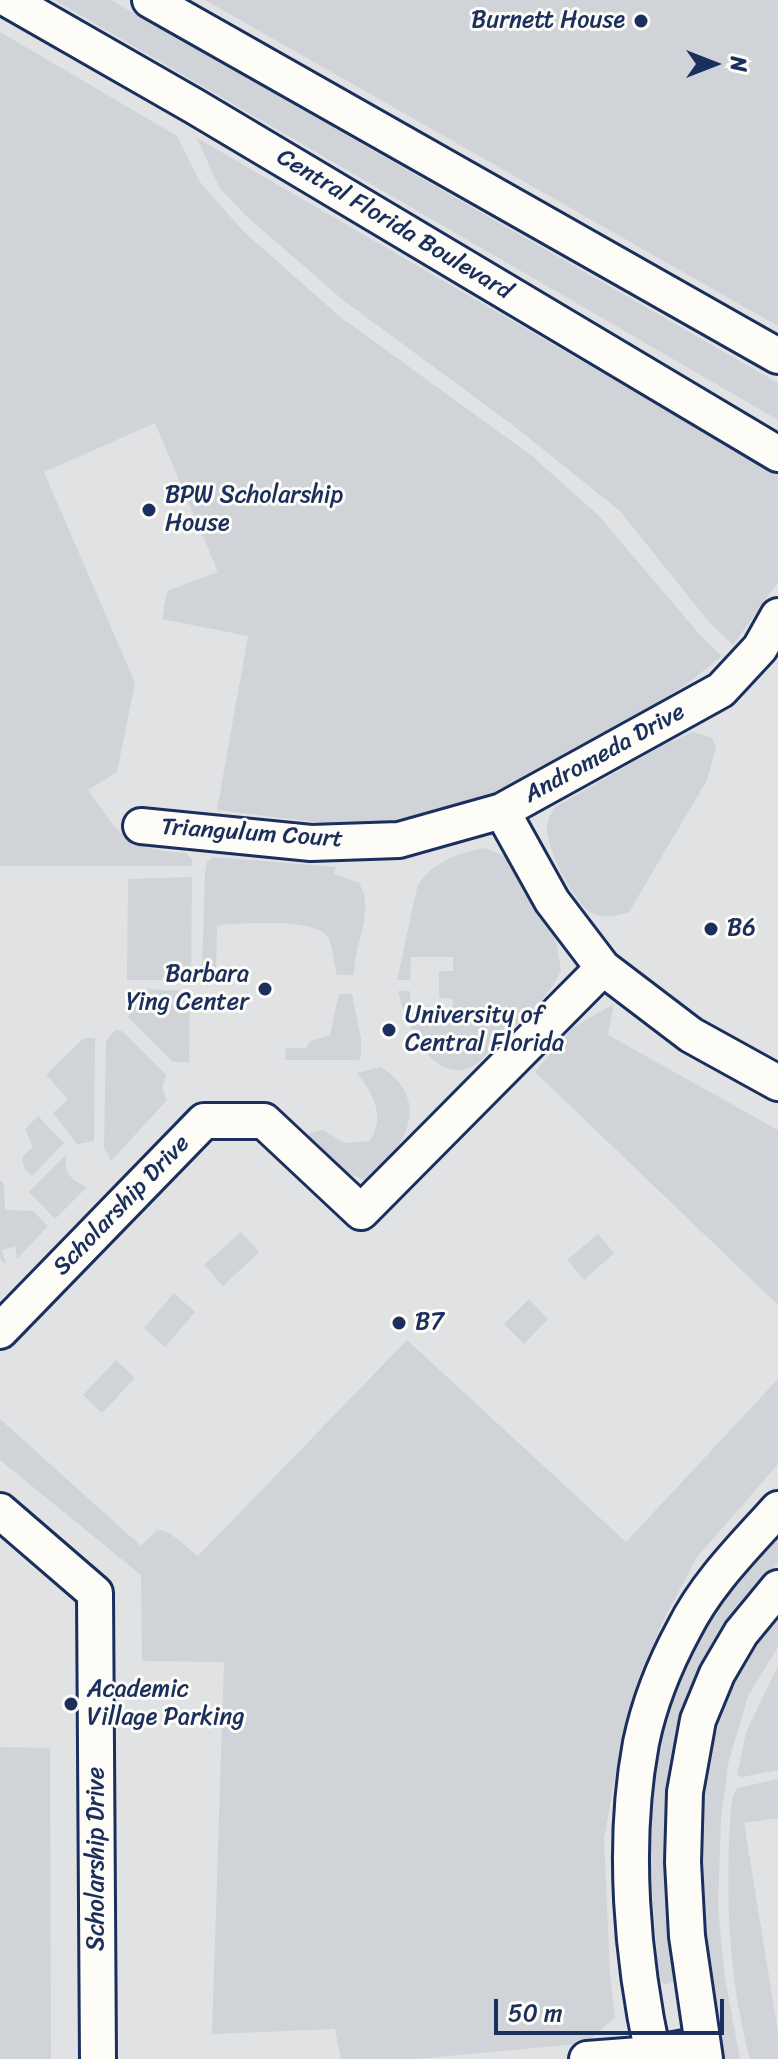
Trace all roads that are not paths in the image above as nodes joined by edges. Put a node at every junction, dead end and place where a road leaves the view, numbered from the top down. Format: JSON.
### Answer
{"nodes":[{"id":1,"x":9,"y":0,"type":"edge"},
{"id":2,"x":150,"y":0,"type":"edge"},
{"id":3,"x":778,"y":356,"type":"edge"},
{"id":4,"x":778,"y":454,"type":"edge"},
{"id":5,"x":778,"y":616,"type":"edge"},
{"id":6,"x":502,"y":811,"type":"junction"},
{"id":7,"x":141,"y":826,"type":"dead end"},
{"id":8,"x":603,"y":968,"type":"junction"},
{"id":9,"x":778,"y":1083,"type":"edge"},
{"id":10,"x":0,"y":1331,"type":"edge"},
{"id":11,"x":778,"y":1509,"type":"edge"},
{"id":12,"x":0,"y":1511,"type":"edge"},
{"id":13,"x":778,"y":1588,"type":"edge"},
{"id":14,"x":703,"y":2052,"type":"edge"},
{"id":15,"x":653,"y":2056,"type":"edge"},
{"id":16,"x":98,"y":2059,"type":"edge"},
{"id":17,"x":587,"y":2059,"type":"edge"}],
"edges":[{"from":1,"to":4,"type":"street","name":"Central Florida Boulevard"},
{"from":2,"to":3,"type":"street"},
{"from":5,"to":6,"type":"street","name":"Andromeda Drive"},
{"from":6,"to":7,"type":"street","name":"Triangulum Court"},
{"from":6,"to":8,"type":"street","name":"Andromeda Drive"},
{"from":8,"to":9,"type":"street","name":"Andromeda Drive"},
{"from":8,"to":10,"type":"street","name":"Scholarship Drive"},
{"from":11,"to":15,"type":"street"},
{"from":12,"to":16,"type":"street","name":"Scholarship Drive"},
{"from":13,"to":14,"type":"street"},
{"from":14,"to":15,"type":"street"},
{"from":15,"to":17,"type":"street"}]}
